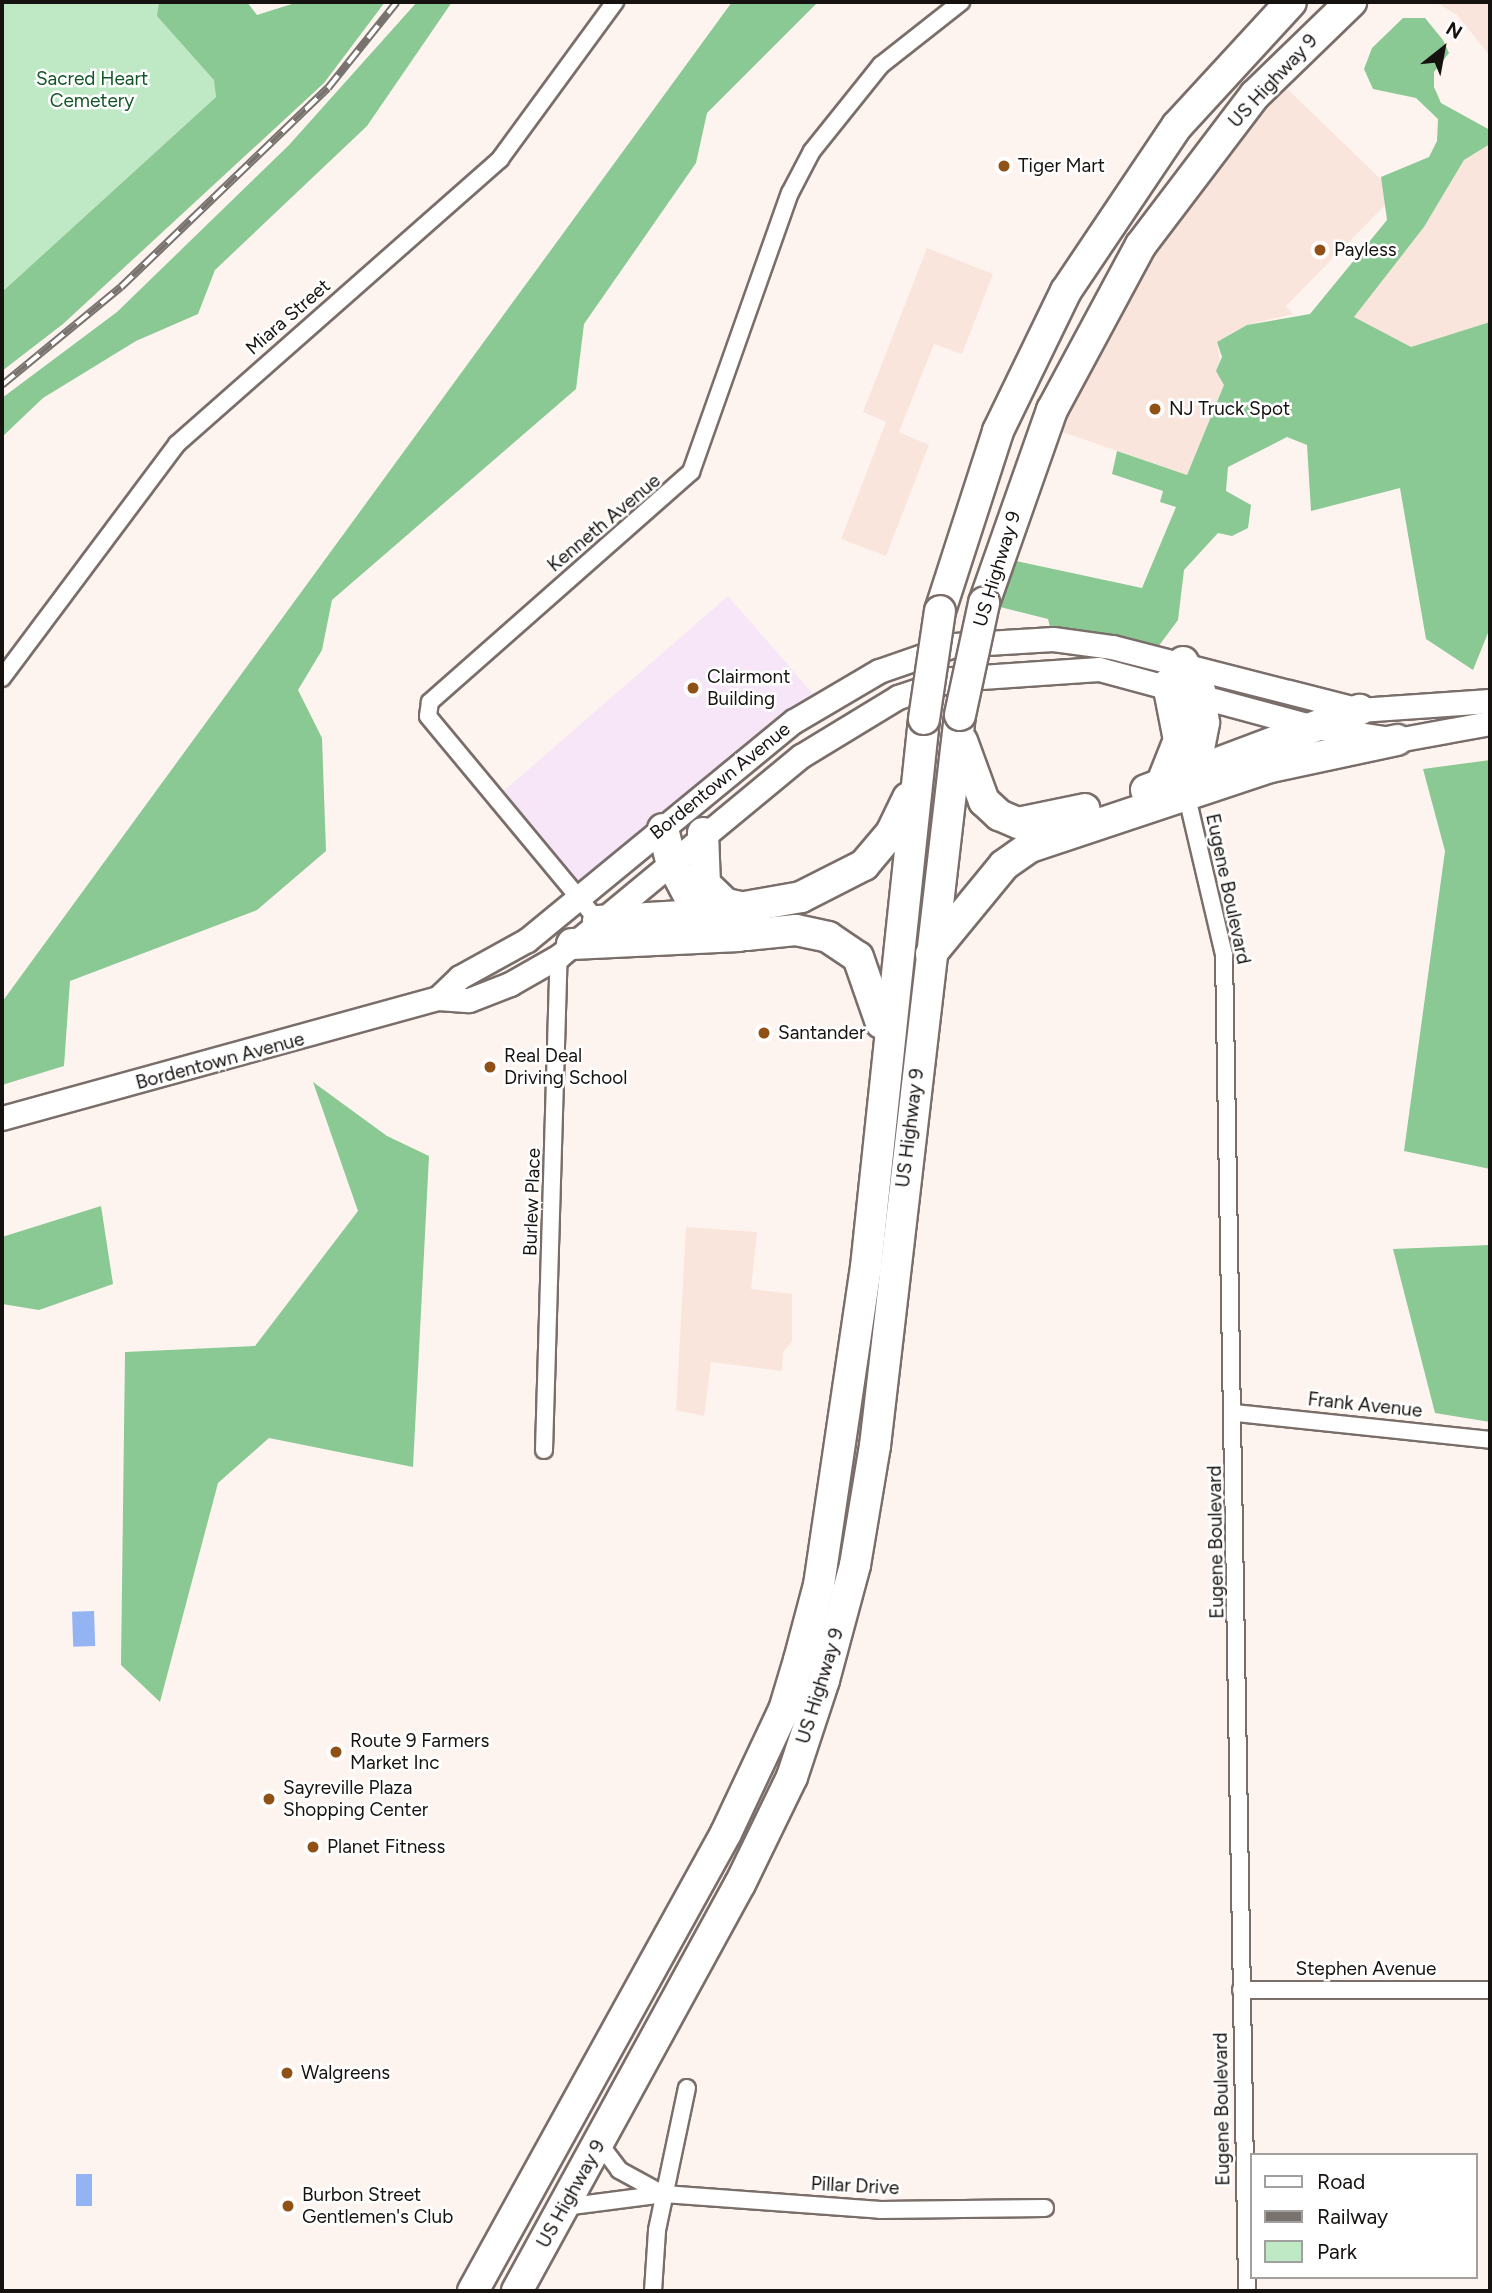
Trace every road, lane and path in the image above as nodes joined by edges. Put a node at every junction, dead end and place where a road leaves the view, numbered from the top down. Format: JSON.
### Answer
{"nodes":[{"id":1,"x":615,"y":2,"type":"edge"},
{"id":2,"x":961,"y":2,"type":"edge"},
{"id":3,"x":1291,"y":2,"type":"edge"},
{"id":4,"x":1351,"y":2,"type":"edge"},
{"id":5,"x":1176,"y":673,"type":"junction"},
{"id":6,"x":2,"y":678,"type":"edge"},
{"id":7,"x":1200,"y":691,"type":"junction"},
{"id":8,"x":1490,"y":701,"type":"edge"},
{"id":9,"x":1359,"y":710,"type":"junction"},
{"id":10,"x":959,"y":723,"type":"junction"},
{"id":11,"x":1490,"y":723,"type":"edge"},
{"id":12,"x":1314,"y":727,"type":"junction"},
{"id":13,"x":1397,"y":740,"type":"junction"},
{"id":14,"x":919,"y":775,"type":"junction"},
{"id":15,"x":1181,"y":785,"type":"junction"},
{"id":16,"x":663,"y":829,"type":"junction"},
{"id":17,"x":703,"y":833,"type":"junction"},
{"id":18,"x":671,"y":862,"type":"junction"},
{"id":19,"x":579,"y":897,"type":"junction"},
{"id":20,"x":699,"y":915,"type":"junction"},
{"id":21,"x":598,"y":921,"type":"junction"},
{"id":22,"x":746,"y":921,"type":"junction"},
{"id":23,"x":565,"y":950,"type":"junction"},
{"id":24,"x":931,"y":954,"type":"junction"},
{"id":25,"x":438,"y":998,"type":"junction"},
{"id":26,"x":886,"y":1043,"type":"junction"},
{"id":27,"x":2,"y":1118,"type":"edge"},
{"id":28,"x":1235,"y":1413,"type":"junction"},
{"id":29,"x":1490,"y":1440,"type":"edge"},
{"id":30,"x":544,"y":1450,"type":"dead end"},
{"id":31,"x":1241,"y":1990,"type":"junction"},
{"id":32,"x":1490,"y":1990,"type":"edge"},
{"id":33,"x":687,"y":2088,"type":"dead end"},
{"id":34,"x":599,"y":2143,"type":"junction"},
{"id":35,"x":664,"y":2194,"type":"junction"},
{"id":36,"x":564,"y":2207,"type":"junction"},
{"id":37,"x":1045,"y":2208,"type":"dead end"},
{"id":38,"x":473,"y":2291,"type":"edge"},
{"id":39,"x":517,"y":2291,"type":"edge"},
{"id":40,"x":653,"y":2291,"type":"edge"},
{"id":41,"x":1247,"y":2291,"type":"edge"}],
"edges":[{"from":1,"to":6,"type":"street","name":"Miara Street"},
{"from":2,"to":19,"type":"street","name":"Kenneth Avenue"},
{"from":3,"to":14,"type":"highway","name":"US Highway 9","bridge":true},
{"from":4,"to":10,"type":"highway","name":"US Highway 9","bridge":true},
{"from":5,"to":7,"type":"highway"},
{"from":5,"to":9,"type":"street","name":"Bordentown Avenue"},
{"from":5,"to":15,"type":"highway"},
{"from":5,"to":16,"type":"street","name":"Bordentown Avenue"},
{"from":5,"to":17,"type":"street","name":"Bordentown Avenue"},
{"from":7,"to":12,"type":"street"},
{"from":7,"to":15,"type":"highway"},
{"from":8,"to":9,"type":"street","name":"Bordentown Avenue"},
{"from":9,"to":12,"type":"highway"},
{"from":10,"to":15,"type":"highway"},
{"from":10,"to":24,"type":"highway","name":"US Highway 9"},
{"from":11,"to":13,"type":"street"},
{"from":12,"to":13,"type":"street"},
{"from":12,"to":15,"type":"highway"},
{"from":13,"to":15,"type":"highway"},
{"from":14,"to":22,"type":"highway"},
{"from":14,"to":26,"type":"highway","name":"US Highway 9"},
{"from":15,"to":24,"type":"highway"},
{"from":15,"to":28,"type":"street","name":"Eugene Boulevard"},
{"from":16,"to":18,"type":"highway"},
{"from":16,"to":19,"type":"street","name":"Bordentown Avenue"},
{"from":17,"to":18,"type":"street","name":"Bordentown Avenue"},
{"from":17,"to":22,"type":"highway"},
{"from":18,"to":20,"type":"highway"},
{"from":18,"to":21,"type":"street","name":"Bordentown Avenue"},
{"from":19,"to":21,"type":"street","name":"Kenneth Avenue"},
{"from":19,"to":25,"type":"street","name":"Bordentown Avenue"},
{"from":20,"to":21,"type":"highway"},
{"from":20,"to":22,"type":"highway"},
{"from":21,"to":23,"type":"street","name":"Bordentown Avenue"},
{"from":22,"to":23,"type":"highway"},
{"from":22,"to":26,"type":"highway"},
{"from":23,"to":25,"type":"street","name":"Bordentown Avenue"},
{"from":23,"to":30,"type":"street","name":"Burlew Place"},
{"from":24,"to":34,"type":"highway","name":"US Highway 9"},
{"from":25,"to":27,"type":"street","name":"Bordentown Avenue"},
{"from":26,"to":38,"type":"highway","name":"US Highway 9"},
{"from":28,"to":29,"type":"street","name":"Frank Avenue"},
{"from":28,"to":31,"type":"street","name":"Eugene Boulevard"},
{"from":31,"to":32,"type":"street","name":"Stephen Avenue"},
{"from":31,"to":41,"type":"street","name":"Eugene Boulevard"},
{"from":33,"to":35,"type":"street"},
{"from":34,"to":35,"type":"street","name":"Pillar Drive"},
{"from":34,"to":36,"type":"highway","name":"US Highway 9"},
{"from":35,"to":36,"type":"street","name":"Pillar Drive"},
{"from":35,"to":37,"type":"street","name":"Pillar Drive"},
{"from":35,"to":40,"type":"street"},
{"from":36,"to":39,"type":"highway","name":"US Highway 9"}]}
